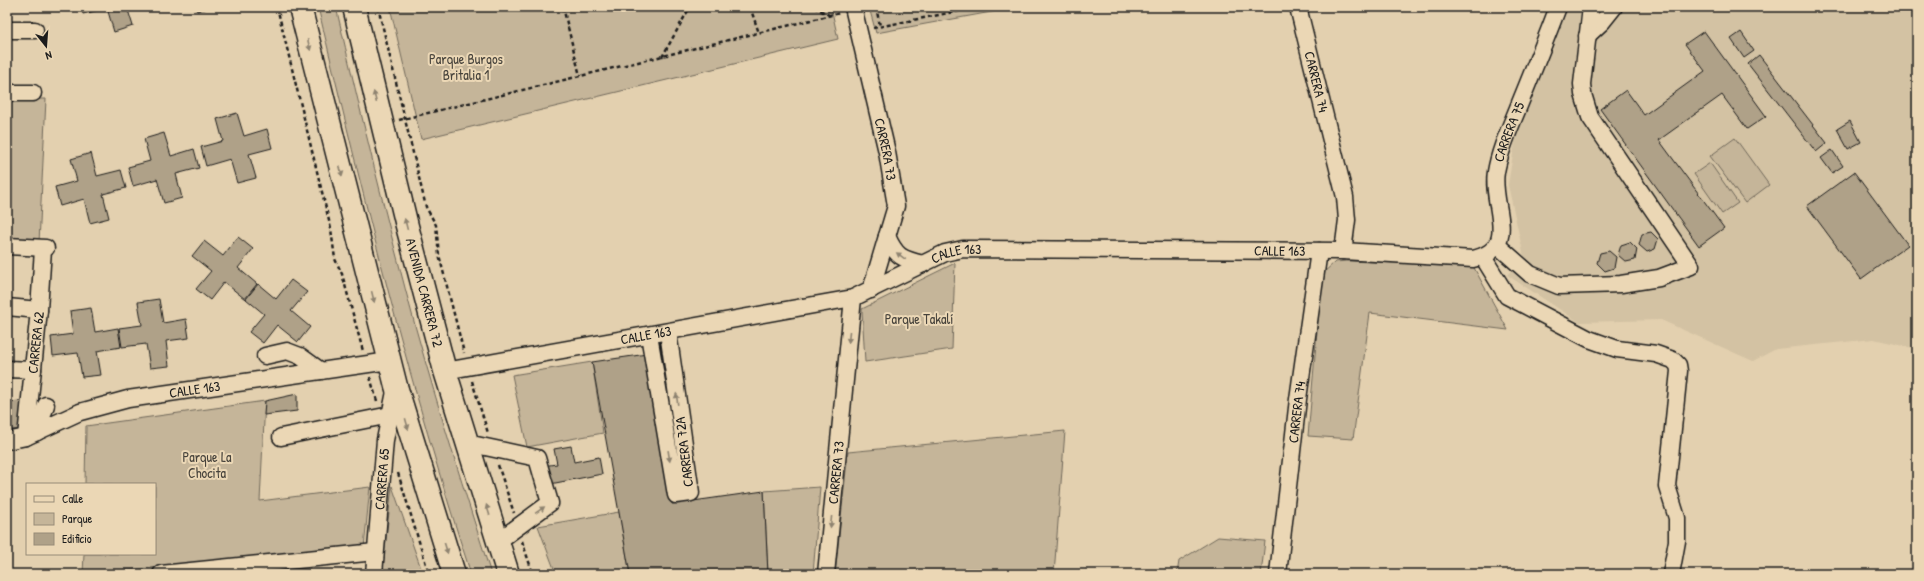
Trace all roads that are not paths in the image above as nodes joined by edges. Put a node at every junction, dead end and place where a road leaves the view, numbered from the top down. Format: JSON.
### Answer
{"nodes":[{"id":1,"x":300,"y":7,"type":"edge"},
{"id":2,"x":354,"y":7,"type":"edge"},
{"id":3,"x":1298,"y":7,"type":"edge"},
{"id":4,"x":1558,"y":7,"type":"edge"},
{"id":5,"x":1591,"y":7,"type":"edge"},
{"id":6,"x":1614,"y":7,"type":"edge"},
{"id":7,"x":854,"y":9,"type":"edge"},
{"id":8,"x":7,"y":30,"type":"edge"},
{"id":9,"x":35,"y":30,"type":"dead end"},
{"id":10,"x":1587,"y":36,"type":"junction"},
{"id":11,"x":7,"y":93,"type":"edge"},
{"id":12,"x":33,"y":93,"type":"dead end"},
{"id":13,"x":887,"y":236,"type":"junction"},
{"id":14,"x":1497,"y":245,"type":"junction"},
{"id":15,"x":7,"y":246,"type":"edge"},
{"id":16,"x":1319,"y":251,"type":"junction"},
{"id":17,"x":1343,"y":251,"type":"junction"},
{"id":18,"x":1483,"y":257,"type":"junction"},
{"id":19,"x":923,"y":264,"type":"junction"},
{"id":20,"x":871,"y":290,"type":"junction"},
{"id":21,"x":853,"y":298,"type":"junction"},
{"id":22,"x":7,"y":307,"type":"edge"},
{"id":23,"x":39,"y":310,"type":"junction"},
{"id":24,"x":668,"y":332,"type":"junction"},
{"id":25,"x":649,"y":335,"type":"junction"},
{"id":26,"x":265,"y":356,"type":"dead end"},
{"id":27,"x":389,"y":360,"type":"junction"},
{"id":28,"x":7,"y":369,"type":"edge"},
{"id":29,"x":33,"y":370,"type":"junction"},
{"id":30,"x":321,"y":371,"type":"junction"},
{"id":31,"x":445,"y":371,"type":"junction"},
{"id":32,"x":674,"y":375,"type":"junction"},
{"id":33,"x":656,"y":378,"type":"junction"},
{"id":34,"x":396,"y":386,"type":"junction"},
{"id":35,"x":46,"y":405,"type":"dead end"},
{"id":36,"x":386,"y":415,"type":"junction"},
{"id":37,"x":31,"y":434,"type":"junction"},
{"id":38,"x":281,"y":437,"type":"dead end"},
{"id":39,"x":7,"y":441,"type":"edge"},
{"id":40,"x":467,"y":443,"type":"junction"},
{"id":41,"x":498,"y":542,"type":"junction"},
{"id":42,"x":375,"y":552,"type":"junction"},
{"id":43,"x":162,"y":574,"type":"edge"},
{"id":44,"x":374,"y":574,"type":"edge"},
{"id":45,"x":454,"y":574,"type":"edge"},
{"id":46,"x":508,"y":574,"type":"edge"},
{"id":47,"x":826,"y":574,"type":"edge"},
{"id":48,"x":1278,"y":574,"type":"edge"},
{"id":49,"x":1671,"y":574,"type":"edge"}],
"edges":[{"from":1,"to":27,"type":"highway","one_way":true},
{"from":31,"to":2,"type":"highway","name":"AVENIDA CARRERA 72","one_way":true},
{"from":3,"to":17,"type":"street","name":"CARRERA 74"},
{"from":4,"to":14,"type":"street","name":"CARRERA 75"},
{"from":5,"to":10,"type":"street"},
{"from":6,"to":10,"type":"street"},
{"from":7,"to":13,"type":"street","name":"CARRERA 73"},
{"from":8,"to":9,"type":"street"},
{"from":10,"to":14,"type":"street"},
{"from":11,"to":12,"type":"street"},
{"from":19,"to":13,"type":"street","one_way":true},
{"from":13,"to":20,"type":"street","name":"CARRERA 73"},
{"from":14,"to":18,"type":"street"},
{"from":15,"to":23,"type":"street","name":"CARRERA 62"},
{"from":16,"to":17,"type":"street","name":"CALLE 163"},
{"from":16,"to":19,"type":"street","name":"CALLE 163"},
{"from":16,"to":48,"type":"street","name":"CARRERA 74"},
{"from":17,"to":18,"type":"street","name":"CALLE 163"},
{"from":18,"to":49,"type":"street"},
{"from":19,"to":20,"type":"street","name":"CALLE 163"},
{"from":20,"to":21,"type":"street","name":"CALLE 163"},
{"from":21,"to":24,"type":"street","name":"CALLE 163"},
{"from":21,"to":47,"type":"street","name":"CARRERA 73","one_way":true},
{"from":22,"to":23,"type":"street"},
{"from":23,"to":29,"type":"street","name":"CARRERA 62"},
{"from":24,"to":25,"type":"street","name":"CALLE 163"},
{"from":24,"to":32,"type":"street","name":"CARRERA 72A"},
{"from":25,"to":31,"type":"street","name":"CALLE 163"},
{"from":25,"to":33,"type":"street","name":"CARRERA 72A"},
{"from":26,"to":30,"type":"street"},
{"from":27,"to":30,"type":"street","name":"CALLE 163"},
{"from":27,"to":34,"type":"highway"},
{"from":28,"to":29,"type":"street"},
{"from":29,"to":37,"type":"street","name":"CARRERA 62"},
{"from":30,"to":37,"type":"street","name":"CALLE 163"},
{"from":31,"to":40,"type":"highway","name":"AVENIDA CARRERA 72"},
{"from":32,"to":33,"type":"street"},
{"from":33,"to":32,"type":"street","name":"CARRERA 72A","one_way":true},
{"from":34,"to":36,"type":"street","name":"CARRERA 65"},
{"from":34,"to":45,"type":"highway","one_way":true},
{"from":35,"to":37,"type":"street"},
{"from":36,"to":38,"type":"street"},
{"from":36,"to":42,"type":"street","name":"CARRERA 65"},
{"from":37,"to":39,"type":"street","name":"CALLE 163"},
{"from":41,"to":40,"type":"highway","name":"AVENIDA CARRERA 72","one_way":true},
{"from":41,"to":40,"type":"street","one_way":true},
{"from":41,"to":46,"type":"highway","name":"AVENIDA CARRERA 72"},
{"from":42,"to":43,"type":"street"},
{"from":42,"to":44,"type":"street","name":"CARRERA 65"}]}
